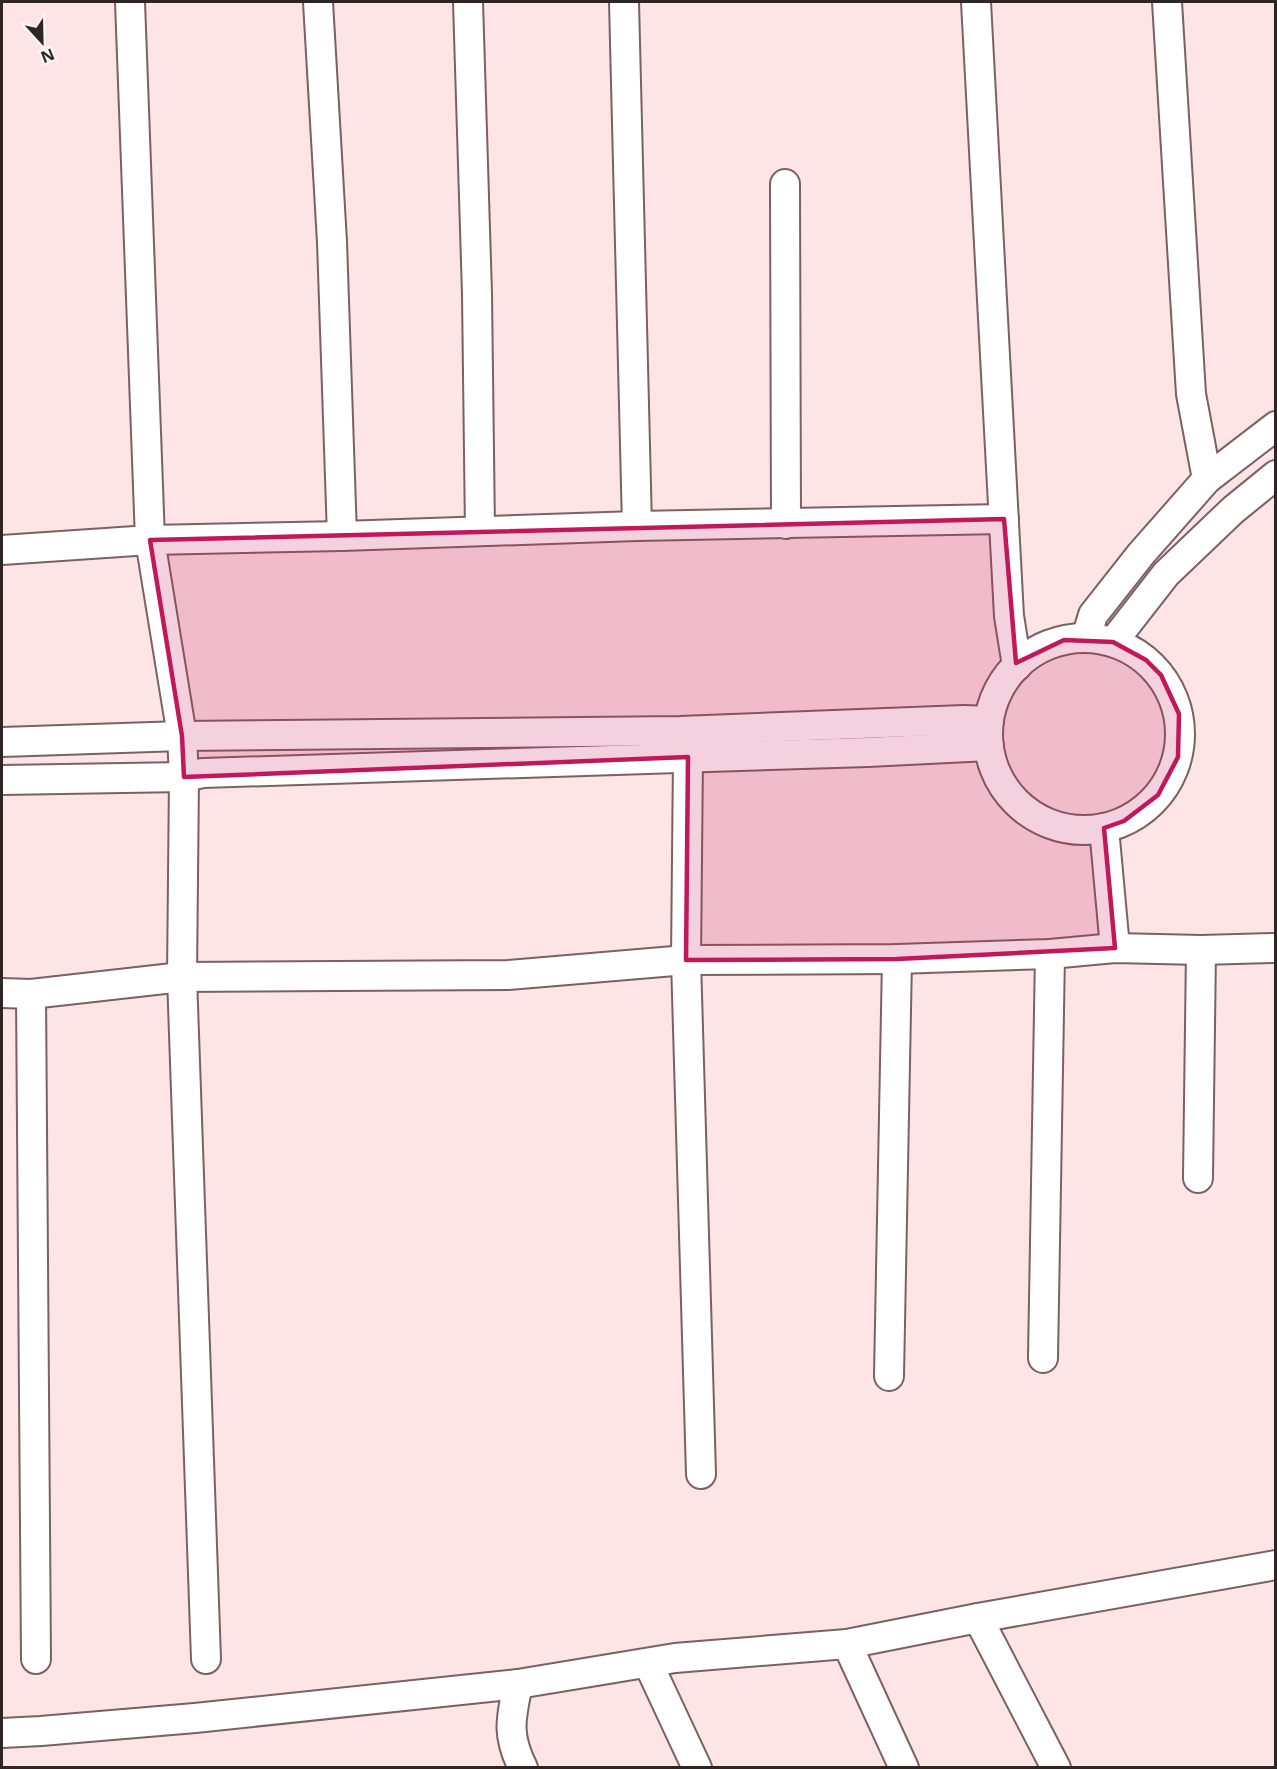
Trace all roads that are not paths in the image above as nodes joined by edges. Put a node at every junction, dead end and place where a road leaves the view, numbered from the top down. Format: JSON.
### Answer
{"nodes":[{"id":1,"x":130,"y":2,"type":"edge"},
{"id":2,"x":318,"y":2,"type":"edge"},
{"id":3,"x":468,"y":2,"type":"edge"},
{"id":4,"x":624,"y":2,"type":"edge"},
{"id":5,"x":976,"y":2,"type":"edge"},
{"id":6,"x":1167,"y":2,"type":"edge"},
{"id":7,"x":785,"y":184,"type":"dead end"},
{"id":8,"x":1275,"y":426,"type":"edge"},
{"id":9,"x":1275,"y":475,"type":"edge"},
{"id":10,"x":1207,"y":479,"type":"junction"},
{"id":11,"x":1004,"y":519,"type":"junction"},
{"id":12,"x":786,"y":524,"type":"junction"},
{"id":13,"x":637,"y":526,"type":"junction"},
{"id":14,"x":480,"y":531,"type":"junction"},
{"id":15,"x":342,"y":536,"type":"junction"},
{"id":16,"x":150,"y":540,"type":"junction"},
{"id":17,"x":2,"y":550,"type":"edge"},
{"id":18,"x":1100,"y":640,"type":"junction"},
{"id":19,"x":1017,"y":666,"type":"junction"},
{"id":20,"x":989,"y":734,"type":"junction"},
{"id":21,"x":182,"y":736,"type":"junction"},
{"id":22,"x":2,"y":742,"type":"edge"},
{"id":23,"x":688,"y":757,"type":"junction"},
{"id":24,"x":184,"y":777,"type":"junction"},
{"id":25,"x":2,"y":780,"type":"edge"},
{"id":26,"x":1104,"y":828,"type":"junction"},
{"id":27,"x":1114,"y":948,"type":"junction"},
{"id":28,"x":1273,"y":948,"type":"dead end"},
{"id":29,"x":1201,"y":950,"type":"junction"},
{"id":30,"x":1050,"y":954,"type":"junction"},
{"id":31,"x":897,"y":959,"type":"junction"},
{"id":32,"x":686,"y":960,"type":"junction"},
{"id":33,"x":182,"y":977,"type":"junction"},
{"id":34,"x":2,"y":993,"type":"edge"},
{"id":35,"x":31,"y":993,"type":"junction"},
{"id":36,"x":1198,"y":1179,"type":"dead end"},
{"id":37,"x":1043,"y":1358,"type":"dead end"},
{"id":38,"x":889,"y":1376,"type":"dead end"},
{"id":39,"x":701,"y":1474,"type":"dead end"},
{"id":40,"x":1275,"y":1565,"type":"edge"},
{"id":41,"x":978,"y":1618,"type":"junction"},
{"id":42,"x":847,"y":1644,"type":"junction"},
{"id":43,"x":36,"y":1659,"type":"dead end"},
{"id":44,"x":206,"y":1659,"type":"dead end"},
{"id":45,"x":648,"y":1663,"type":"junction"},
{"id":46,"x":518,"y":1684,"type":"junction"},
{"id":47,"x":2,"y":1733,"type":"edge"},
{"id":48,"x":522,"y":1767,"type":"edge"},
{"id":49,"x":697,"y":1767,"type":"edge"},
{"id":50,"x":904,"y":1767,"type":"edge"},
{"id":51,"x":1056,"y":1767,"type":"edge"}],
"edges":[{"from":1,"to":16,"type":"street"},
{"from":2,"to":15,"type":"street"},
{"from":3,"to":14,"type":"street"},
{"from":4,"to":13,"type":"street"},
{"from":5,"to":11,"type":"street"},
{"from":6,"to":10,"type":"street"},
{"from":7,"to":12,"type":"street"},
{"from":8,"to":10,"type":"street"},
{"from":9,"to":18,"type":"street"},
{"from":10,"to":18,"type":"street"},
{"from":11,"to":12,"type":"street"},
{"from":11,"to":19,"type":"street"},
{"from":12,"to":13,"type":"street"},
{"from":13,"to":14,"type":"street"},
{"from":14,"to":15,"type":"street"},
{"from":15,"to":16,"type":"street"},
{"from":16,"to":17,"type":"street"},
{"from":16,"to":21,"type":"street"},
{"from":18,"to":19,"type":"street"},
{"from":18,"to":26,"type":"street"},
{"from":19,"to":20,"type":"street"},
{"from":20,"to":21,"type":"street"},
{"from":20,"to":23,"type":"street"},
{"from":20,"to":26,"type":"street"},
{"from":21,"to":22,"type":"street"},
{"from":21,"to":24,"type":"street"},
{"from":23,"to":24,"type":"street"},
{"from":23,"to":32,"type":"street"},
{"from":24,"to":25,"type":"street"},
{"from":24,"to":33,"type":"street"},
{"from":26,"to":27,"type":"street"},
{"from":27,"to":29,"type":"street"},
{"from":27,"to":30,"type":"street"},
{"from":28,"to":29,"type":"street"},
{"from":29,"to":36,"type":"street"},
{"from":30,"to":31,"type":"street"},
{"from":30,"to":37,"type":"street"},
{"from":31,"to":32,"type":"street"},
{"from":31,"to":38,"type":"street"},
{"from":32,"to":33,"type":"street"},
{"from":32,"to":39,"type":"street"},
{"from":33,"to":35,"type":"street"},
{"from":33,"to":44,"type":"street"},
{"from":34,"to":35,"type":"street"},
{"from":35,"to":43,"type":"street"},
{"from":40,"to":41,"type":"street"},
{"from":41,"to":42,"type":"street"},
{"from":41,"to":51,"type":"street"},
{"from":42,"to":45,"type":"street"},
{"from":42,"to":50,"type":"street"},
{"from":45,"to":46,"type":"street"},
{"from":45,"to":49,"type":"street"},
{"from":46,"to":47,"type":"street"},
{"from":46,"to":48,"type":"street"}]}
